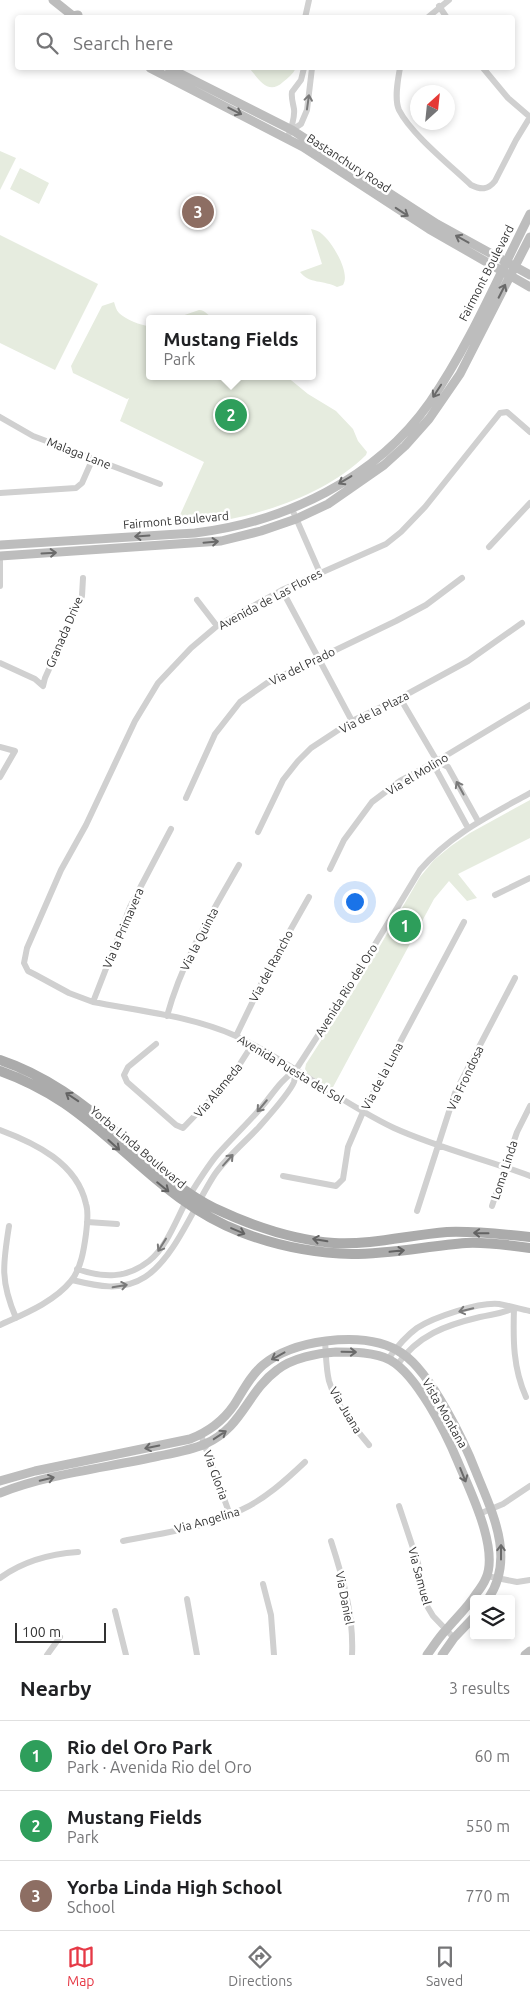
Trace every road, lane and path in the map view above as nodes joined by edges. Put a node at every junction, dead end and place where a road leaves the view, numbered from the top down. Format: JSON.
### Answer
{"nodes":[{"id":1,"x":46,"y":0,"type":"edge"},
{"id":2,"x":53,"y":0,"type":"edge"},
{"id":3,"x":60,"y":0,"type":"edge"},
{"id":4,"x":309,"y":0,"type":"edge"},
{"id":5,"x":448,"y":0,"type":"edge"},
{"id":6,"x":439,"y":6,"type":"junction"},
{"id":7,"x":64,"y":15,"type":"edge"},
{"id":8,"x":72,"y":15,"type":"edge"},
{"id":9,"x":79,"y":15,"type":"edge"},
{"id":10,"x":306,"y":15,"type":"edge"},
{"id":11,"x":430,"y":15,"type":"edge"},
{"id":12,"x":445,"y":15,"type":"edge"},
{"id":13,"x":154,"y":70,"type":"edge"},
{"id":14,"x":173,"y":70,"type":"edge"},
{"id":15,"x":303,"y":70,"type":"edge"},
{"id":16,"x":312,"y":70,"type":"edge"},
{"id":17,"x":400,"y":70,"type":"edge"},
{"id":18,"x":485,"y":70,"type":"edge"},
{"id":19,"x":300,"y":80,"type":"junction"},
{"id":20,"x":311,"y":82,"type":"junction"},
{"id":21,"x":530,"y":117,"type":"edge"},
{"id":22,"x":289,"y":134,"type":"junction"},
{"id":23,"x":530,"y":214,"type":"edge"},
{"id":24,"x":530,"y":237,"type":"edge"},
{"id":25,"x":504,"y":265,"type":"junction"},
{"id":26,"x":513,"y":270,"type":"junction"},
{"id":27,"x":530,"y":275,"type":"edge"},
{"id":28,"x":530,"y":287,"type":"edge"},
{"id":29,"x":462,"y":349,"type":"junction"},
{"id":30,"x":470,"y":354,"type":"junction"},
{"id":31,"x":0,"y":417,"type":"edge"},
{"id":32,"x":530,"y":432,"type":"edge"},
{"id":33,"x":378,"y":457,"type":"junction"},
{"id":34,"x":93,"y":458,"type":"junction"},
{"id":35,"x":384,"y":465,"type":"junction"},
{"id":36,"x":160,"y":484,"type":"dead end"},
{"id":37,"x":0,"y":493,"type":"edge"},
{"id":38,"x":530,"y":503,"type":"edge"},
{"id":39,"x":292,"y":509,"type":"junction"},
{"id":40,"x":296,"y":519,"type":"junction"},
{"id":41,"x":0,"y":545,"type":"edge"},
{"id":42,"x":489,"y":547,"type":"dead end"},
{"id":43,"x":0,"y":556,"type":"edge"},
{"id":44,"x":0,"y":561,"type":"edge"},
{"id":45,"x":320,"y":573,"type":"junction"},
{"id":46,"x":83,"y":578,"type":"dead end"},
{"id":47,"x":462,"y":578,"type":"dead end"},
{"id":48,"x":0,"y":586,"type":"edge"},
{"id":49,"x":282,"y":590,"type":"junction"},
{"id":50,"x":197,"y":600,"type":"dead end"},
{"id":51,"x":522,"y":623,"type":"dead end"},
{"id":52,"x":218,"y":626,"type":"junction"},
{"id":53,"x":318,"y":658,"type":"junction"},
{"id":54,"x":0,"y":663,"type":"edge"},
{"id":55,"x":400,"y":698,"type":"junction"},
{"id":56,"x":530,"y":705,"type":"edge"},
{"id":57,"x":352,"y":721,"type":"junction"},
{"id":58,"x":0,"y":747,"type":"edge"},
{"id":59,"x":437,"y":761,"type":"junction"},
{"id":60,"x":0,"y":777,"type":"edge"},
{"id":61,"x":530,"y":793,"type":"edge"},
{"id":62,"x":186,"y":798,"type":"dead end"},
{"id":63,"x":478,"y":821,"type":"junction"},
{"id":64,"x":468,"y":828,"type":"junction"},
{"id":65,"x":171,"y":829,"type":"dead end"},
{"id":66,"x":258,"y":832,"type":"dead end"},
{"id":67,"x":239,"y":865,"type":"dead end"},
{"id":68,"x":330,"y":869,"type":"dead end"},
{"id":69,"x":530,"y":878,"type":"edge"},
{"id":70,"x":495,"y":895,"type":"dead end"},
{"id":71,"x":309,"y":897,"type":"dead end"},
{"id":72,"x":464,"y":922,"type":"dead end"},
{"id":73,"x":24,"y":963,"type":"joint"},
{"id":74,"x":515,"y":978,"type":"dead end"},
{"id":75,"x":92,"y":1002,"type":"junction"},
{"id":76,"x":167,"y":1016,"type":"junction"},
{"id":77,"x":236,"y":1036,"type":"junction"},
{"id":78,"x":156,"y":1044,"type":"dead end"},
{"id":79,"x":252,"y":1044,"type":"junction"},
{"id":80,"x":0,"y":1060,"type":"edge"},
{"id":81,"x":0,"y":1071,"type":"edge"},
{"id":82,"x":295,"y":1071,"type":"junction"},
{"id":83,"x":19,"y":1073,"type":"junction"},
{"id":84,"x":530,"y":1106,"type":"edge"},
{"id":85,"x":363,"y":1112,"type":"junction"},
{"id":86,"x":0,"y":1130,"type":"edge"},
{"id":87,"x":437,"y":1145,"type":"junction"},
{"id":88,"x":504,"y":1166,"type":"junction"},
{"id":89,"x":283,"y":1176,"type":"dead end"},
{"id":90,"x":530,"y":1176,"type":"edge"},
{"id":91,"x":193,"y":1201,"type":"junction"},
{"id":92,"x":492,"y":1206,"type":"dead end"},
{"id":93,"x":417,"y":1211,"type":"dead end"},
{"id":94,"x":87,"y":1222,"type":"junction"},
{"id":95,"x":117,"y":1224,"type":"dead end"},
{"id":96,"x":9,"y":1226,"type":"dead end"},
{"id":97,"x":530,"y":1237,"type":"edge"},
{"id":98,"x":530,"y":1248,"type":"edge"},
{"id":99,"x":77,"y":1269,"type":"junction"},
{"id":100,"x":72,"y":1280,"type":"junction"},
{"id":101,"x":514,"y":1308,"type":"junction"},
{"id":102,"x":530,"y":1311,"type":"edge"},
{"id":103,"x":16,"y":1318,"type":"junction"},
{"id":104,"x":0,"y":1325,"type":"edge"},
{"id":105,"x":325,"y":1342,"type":"junction"},
{"id":106,"x":395,"y":1350,"type":"junction"},
{"id":107,"x":326,"y":1353,"type":"junction"},
{"id":108,"x":404,"y":1354,"type":"junction"},
{"id":109,"x":388,"y":1359,"type":"junction"},
{"id":110,"x":397,"y":1365,"type":"junction"},
{"id":111,"x":526,"y":1398,"type":"dead end"},
{"id":112,"x":201,"y":1435,"type":"junction"},
{"id":113,"x":204,"y":1444,"type":"junction"},
{"id":114,"x":369,"y":1445,"type":"dead end"},
{"id":115,"x":305,"y":1462,"type":"dead end"},
{"id":116,"x":0,"y":1481,"type":"edge"},
{"id":117,"x":530,"y":1486,"type":"edge"},
{"id":118,"x":0,"y":1493,"type":"edge"},
{"id":119,"x":399,"y":1506,"type":"dead end"},
{"id":120,"x":491,"y":1509,"type":"junction"},
{"id":121,"x":479,"y":1514,"type":"junction"},
{"id":122,"x":230,"y":1515,"type":"junction"},
{"id":123,"x":123,"y":1541,"type":"dead end"},
{"id":124,"x":331,"y":1541,"type":"dead end"},
{"id":125,"x":78,"y":1552,"type":"dead end"},
{"id":126,"x":487,"y":1576,"type":"junction"},
{"id":127,"x":0,"y":1578,"type":"edge"},
{"id":128,"x":497,"y":1579,"type":"junction"},
{"id":129,"x":530,"y":1580,"type":"edge"},
{"id":130,"x":264,"y":1584,"type":"dead end"},
{"id":131,"x":490,"y":1595,"type":"edge"},
{"id":132,"x":187,"y":1599,"type":"dead end"},
{"id":133,"x":115,"y":1611,"type":"dead end"},
{"id":134,"x":470,"y":1621,"type":"edge"},
{"id":135,"x":445,"y":1630,"type":"junction"},
{"id":136,"x":60,"y":1636,"type":"dead end"},
{"id":137,"x":454,"y":1638,"type":"junction"},
{"id":138,"x":530,"y":1651,"type":"edge"},
{"id":139,"x":47,"y":1655,"type":"edge"},
{"id":140,"x":126,"y":1655,"type":"edge"},
{"id":141,"x":197,"y":1655,"type":"edge"},
{"id":142,"x":274,"y":1655,"type":"edge"},
{"id":143,"x":352,"y":1655,"type":"edge"},
{"id":144,"x":427,"y":1655,"type":"edge"},
{"id":145,"x":442,"y":1655,"type":"edge"},
{"id":146,"x":525,"y":1655,"type":"edge"}],
"edges":[{"from":1,"to":7,"type":"main road"},
{"from":2,"to":8,"type":"main road"},
{"from":3,"to":9,"type":"main road"},
{"from":4,"to":10,"type":"street"},
{"from":5,"to":6,"type":"street"},
{"from":6,"to":11,"type":"street"},
{"from":6,"to":12,"type":"street"},
{"from":13,"to":22,"type":"main road","name":"Bastanchury Road","one_way":true},
{"from":14,"to":22,"type":"main road","name":"Bastanchury Road"},
{"from":15,"to":19,"type":"street"},
{"from":16,"to":20,"type":"street"},
{"from":17,"to":21,"type":"street"},
{"from":18,"to":21,"type":"street"},
{"from":19,"to":20,"type":"street"},
{"from":19,"to":22,"type":"street"},
{"from":22,"to":20,"type":"street","one_way":true},
{"from":22,"to":25,"type":"main road","name":"Bastanchury Road"},
{"from":23,"to":25,"type":"main road","name":"Fairmont Boulevard"},
{"from":24,"to":26,"type":"main road","name":"Fairmont Boulevard"},
{"from":25,"to":26,"type":"main road","name":"Bastanchury Road"},
{"from":25,"to":29,"type":"main road","name":"Fairmont Boulevard"},
{"from":26,"to":27,"type":"main road","name":"Bastanchury Road"},
{"from":26,"to":28,"type":"main road","name":"Bastanchury Road"},
{"from":30,"to":26,"type":"main road","name":"Fairmont Boulevard","one_way":true},
{"from":29,"to":30,"type":"main road"},
{"from":29,"to":33,"type":"main road","name":"Fairmont Boulevard","one_way":true},
{"from":30,"to":35,"type":"main road","name":"Fairmont Boulevard"},
{"from":31,"to":34,"type":"street","name":"Malaga Lane"},
{"from":32,"to":45,"type":"street","name":"Avenida de Las Flores"},
{"from":33,"to":35,"type":"main road"},
{"from":33,"to":39,"type":"main road","name":"Fairmont Boulevard","one_way":true},
{"from":34,"to":36,"type":"street","name":"Malaga Lane"},
{"from":34,"to":37,"type":"street"},
{"from":35,"to":40,"type":"main road","name":"Fairmont Boulevard"},
{"from":38,"to":42,"type":"street"},
{"from":39,"to":40,"type":"street"},
{"from":39,"to":41,"type":"main road","name":"Fairmont Boulevard","one_way":true},
{"from":43,"to":40,"type":"main road","name":"Fairmont Boulevard","one_way":true},
{"from":40,"to":45,"type":"street"},
{"from":44,"to":48,"type":"street"},
{"from":45,"to":49,"type":"street","name":"Avenida de Las Flores"},
{"from":46,"to":54,"type":"street","name":"Granada Drive"},
{"from":47,"to":53,"type":"street","name":"Via del Prado"},
{"from":49,"to":52,"type":"street","name":"Avenida de Las Flores"},
{"from":49,"to":53,"type":"street"},
{"from":50,"to":52,"type":"street"},
{"from":51,"to":55,"type":"street","name":"Via de la Plaza"},
{"from":52,"to":73,"type":"street","name":"Avenida de Las Flores"},
{"from":53,"to":57,"type":"street"},
{"from":53,"to":62,"type":"street","name":"Via del Prado"},
{"from":55,"to":57,"type":"street","name":"Via de la Plaza"},
{"from":55,"to":59,"type":"street"},
{"from":56,"to":59,"type":"street","name":"Via el Molino"},
{"from":57,"to":66,"type":"street","name":"Via de la Plaza"},
{"from":58,"to":60,"type":"street"},
{"from":63,"to":59,"type":"street","one_way":true},
{"from":59,"to":64,"type":"street"},
{"from":59,"to":68,"type":"street","name":"Via el Molino"},
{"from":61,"to":63,"type":"street","name":"Avenida Rio del Oro"},
{"from":63,"to":64,"type":"street","name":"Avenida Rio del Oro"},
{"from":64,"to":82,"type":"street","name":"Avenida Rio del Oro"},
{"from":65,"to":75,"type":"street","name":"Via la Primavera"},
{"from":67,"to":76,"type":"street","name":"Via la Quinta"},
{"from":69,"to":70,"type":"street"},
{"from":71,"to":77,"type":"street","name":"Via del Rancho"},
{"from":72,"to":85,"type":"street","name":"Via de la Luna"},
{"from":73,"to":75,"type":"street","name":"Avenida Puesta del Sol"},
{"from":74,"to":87,"type":"street","name":"Via Frondosa"},
{"from":75,"to":76,"type":"street","name":"Avenida Puesta del Sol"},
{"from":76,"to":77,"type":"street","name":"Avenida Puesta del Sol"},
{"from":77,"to":79,"type":"street","name":"Avenida Puesta del Sol"},
{"from":78,"to":79,"type":"street","name":"Via Alameda"},
{"from":79,"to":82,"type":"street","name":"Avenida Puesta del Sol"},
{"from":80,"to":83,"type":"main road","name":"Yorba Linda Boulevard"},
{"from":81,"to":83,"type":"main road","name":"Yorba Linda Boulevard"},
{"from":82,"to":85,"type":"street","name":"Avenida Puesta del Sol"},
{"from":82,"to":91,"type":"street","name":"Avenida Rio del Oro","one_way":true},
{"from":91,"to":82,"type":"street","name":"Avenida Rio del Oro","one_way":true},
{"from":83,"to":91,"type":"main road","name":"Yorba Linda Boulevard"},
{"from":84,"to":88,"type":"street","name":"Loma Linda"},
{"from":85,"to":87,"type":"street","name":"Avenida Puesta del Sol"},
{"from":85,"to":89,"type":"street","name":"Via de la Luna"},
{"from":86,"to":94,"type":"street"},
{"from":87,"to":88,"type":"street","name":"Avenida Puesta del Sol"},
{"from":87,"to":93,"type":"street","name":"Via Frondosa"},
{"from":88,"to":90,"type":"street","name":"Avenida Puesta del Sol"},
{"from":88,"to":92,"type":"street","name":"Loma Linda"},
{"from":97,"to":91,"type":"main road","name":"Yorba Linda Boulevard","one_way":true},
{"from":91,"to":98,"type":"main road","name":"Yorba Linda Boulevard","one_way":true},
{"from":91,"to":99,"type":"street","name":"Avenida Rio del Oro","one_way":true},
{"from":100,"to":91,"type":"street","name":"Avenida Rio del Oro","one_way":true},
{"from":94,"to":95,"type":"street"},
{"from":94,"to":99,"type":"street"},
{"from":96,"to":103,"type":"street"},
{"from":99,"to":100,"type":"street"},
{"from":100,"to":103,"type":"street"},
{"from":101,"to":102,"type":"street"},
{"from":101,"to":106,"type":"street","one_way":true},
{"from":101,"to":108,"type":"street"},
{"from":101,"to":111,"type":"street"},
{"from":103,"to":104,"type":"street"},
{"from":105,"to":106,"type":"main road","name":"Vista Montana"},
{"from":105,"to":107,"type":"street","name":"Via Juana"},
{"from":105,"to":112,"type":"main road","name":"Vista Montana","one_way":true},
{"from":106,"to":108,"type":"main road","name":"Vista Montana"},
{"from":106,"to":109,"type":"street"},
{"from":107,"to":109,"type":"main road","name":"Vista Montana","one_way":true},
{"from":113,"to":107,"type":"main road","name":"Vista Montana","one_way":true},
{"from":107,"to":114,"type":"street","name":"Via Juana"},
{"from":108,"to":110,"type":"street"},
{"from":108,"to":120,"type":"main road","name":"Vista Montana"},
{"from":109,"to":110,"type":"main road","name":"Vista Montana"},
{"from":110,"to":121,"type":"main road","name":"Vista Montana","one_way":true},
{"from":112,"to":113,"type":"street","name":"Via Gloria"},
{"from":112,"to":116,"type":"main road","name":"Vista Montana","one_way":true},
{"from":118,"to":113,"type":"main road","name":"Vista Montana","one_way":true},
{"from":113,"to":122,"type":"street","name":"Via Gloria"},
{"from":115,"to":122,"type":"street","name":"Via Angelina"},
{"from":117,"to":120,"type":"street"},
{"from":119,"to":135,"type":"street","name":"Via Samuel"},
{"from":120,"to":121,"type":"street"},
{"from":128,"to":120,"type":"main road","name":"Vista Montana","one_way":true},
{"from":121,"to":126,"type":"main road","name":"Vista Montana"},
{"from":122,"to":123,"type":"street","name":"Via Angelina"},
{"from":124,"to":143,"type":"street","name":"Via Daniel"},
{"from":125,"to":127,"type":"street"},
{"from":126,"to":128,"type":"street"},
{"from":126,"to":135,"type":"main road","name":"Vista Montana"},
{"from":128,"to":129,"type":"street"},
{"from":128,"to":131,"type":"main road","name":"Vista Montana"},
{"from":130,"to":142,"type":"street"},
{"from":132,"to":141,"type":"street"},
{"from":133,"to":140,"type":"street"},
{"from":134,"to":137,"type":"main road"},
{"from":135,"to":137,"type":"street","name":"Via Samuel"},
{"from":135,"to":144,"type":"main road","name":"Vista Montana"},
{"from":136,"to":139,"type":"street"},
{"from":137,"to":145,"type":"main road"},
{"from":138,"to":146,"type":"main road"}]}
